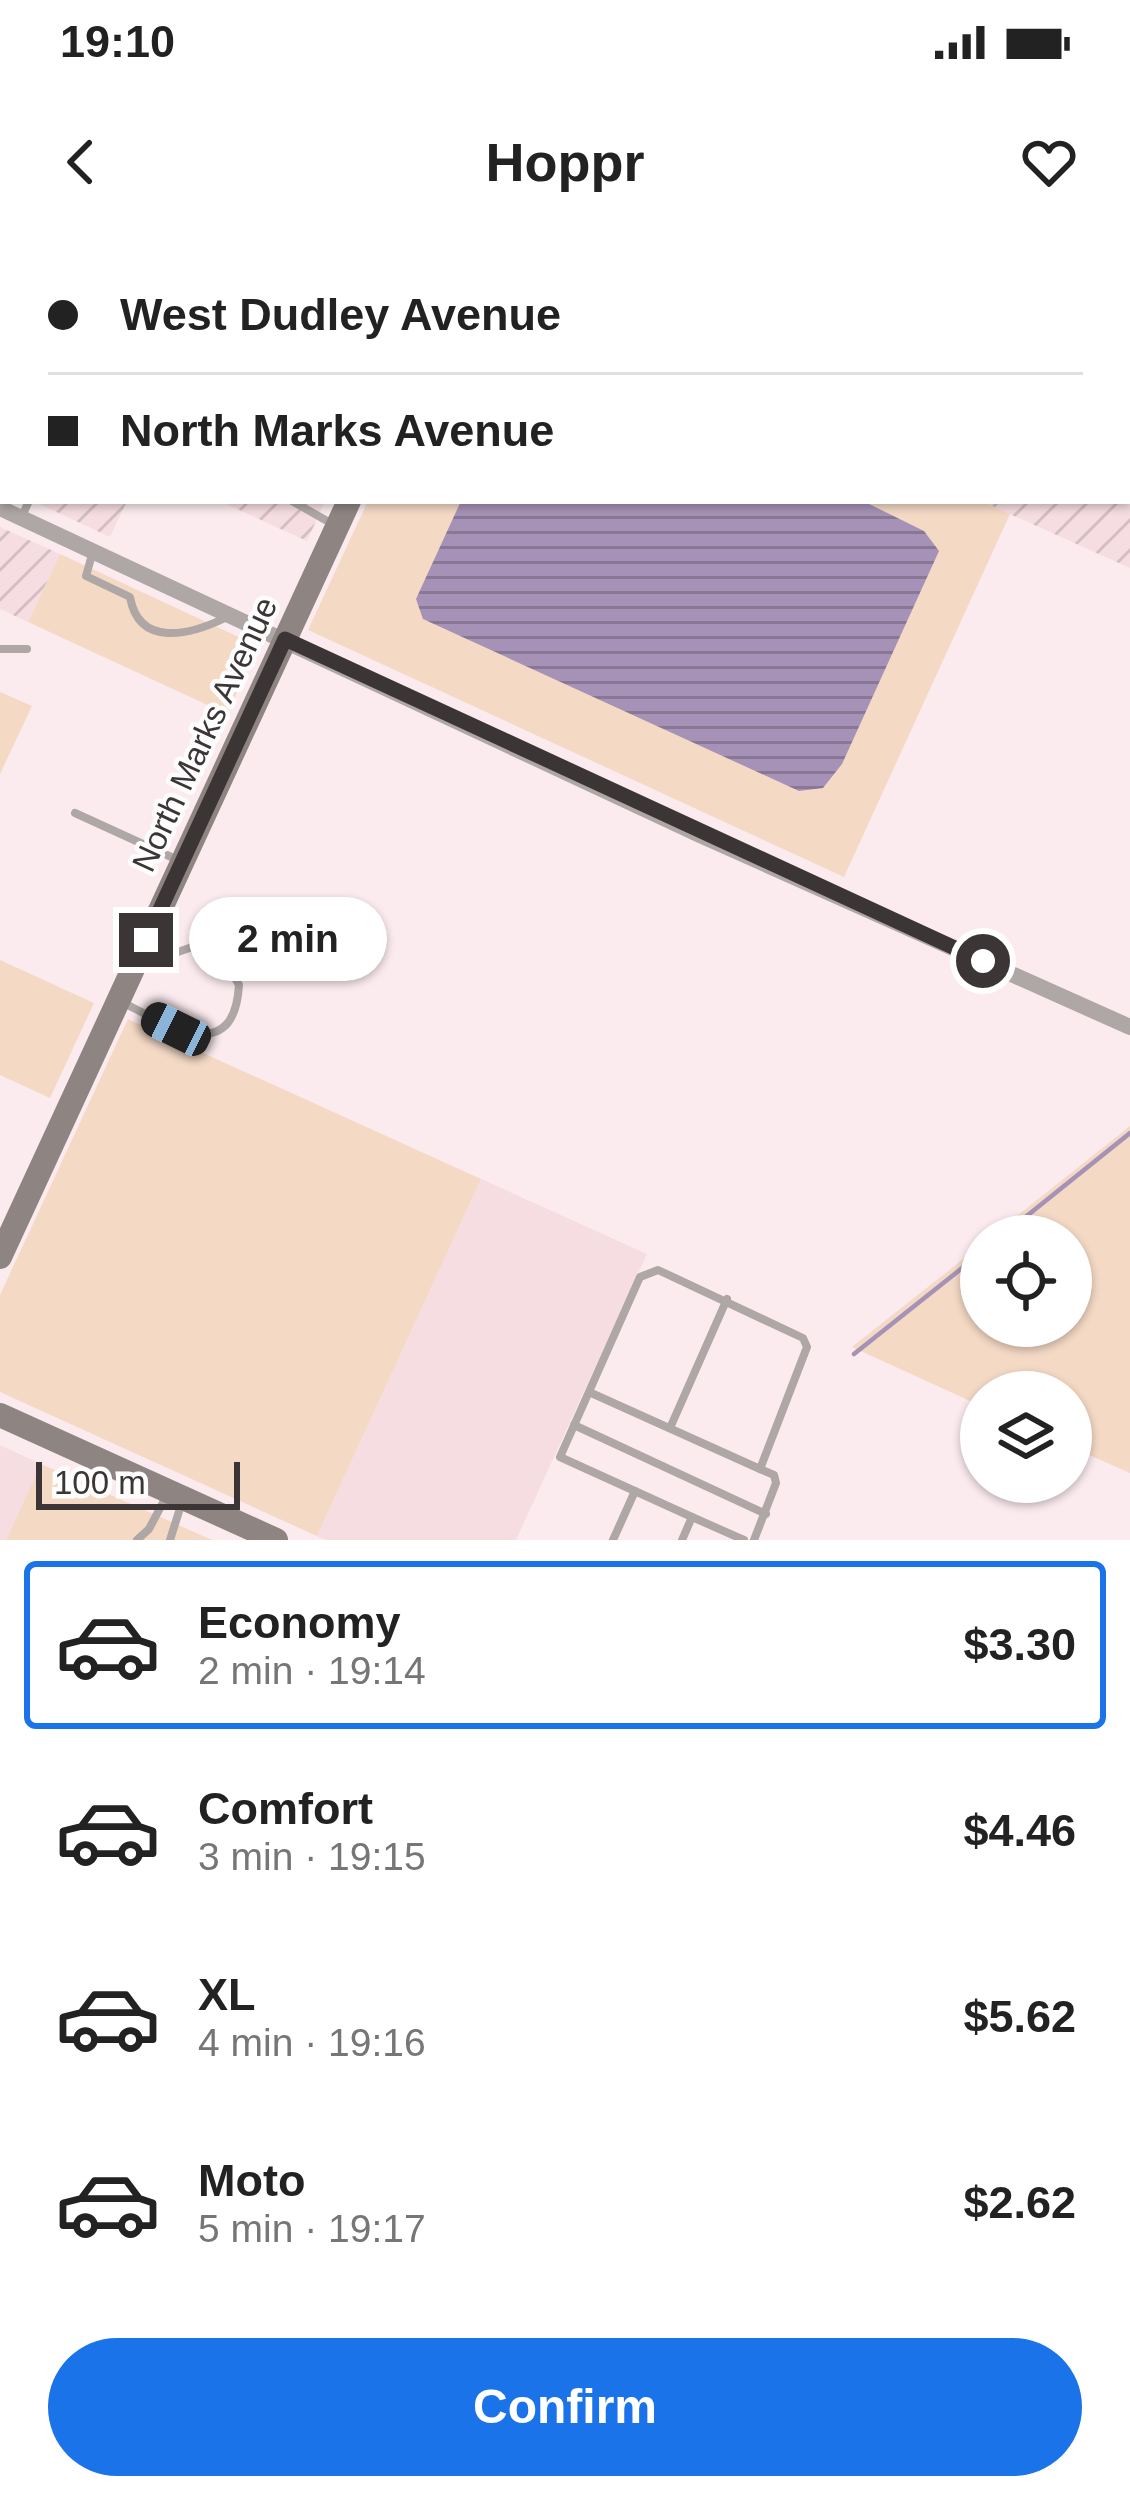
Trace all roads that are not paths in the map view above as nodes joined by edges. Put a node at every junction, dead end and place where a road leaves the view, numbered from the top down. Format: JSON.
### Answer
{"nodes":[{"id":1,"x":297,"y":504,"type":"edge"},
{"id":2,"x":348,"y":504,"type":"edge"},
{"id":3,"x":0,"y":508,"type":"edge"},
{"id":4,"x":25,"y":509,"type":"edge"},
{"id":5,"x":337,"y":526,"type":"junction"},
{"id":6,"x":93,"y":551,"type":"junction"},
{"id":7,"x":231,"y":614,"type":"junction"},
{"id":8,"x":285,"y":639,"type":"junction"},
{"id":9,"x":0,"y":649,"type":"edge"},
{"id":10,"x":27,"y":649,"type":"dead end"},
{"id":11,"x":75,"y":813,"type":"dead end"},
{"id":12,"x":182,"y":862,"type":"junction"},
{"id":13,"x":146,"y":940,"type":"junction"},
{"id":14,"x":118,"y":1000,"type":"junction"},
{"id":15,"x":1130,"y":1027,"type":"edge"},
{"id":16,"x":0,"y":1257,"type":"edge"},
{"id":17,"x":727,"y":1299,"type":"junction"},
{"id":18,"x":589,"y":1392,"type":"junction"},
{"id":19,"x":1,"y":1419,"type":"edge"},
{"id":20,"x":574,"y":1426,"type":"junction"},
{"id":21,"x":670,"y":1428,"type":"junction"},
{"id":22,"x":760,"y":1469,"type":"junction"},
{"id":23,"x":634,"y":1491,"type":"junction"},
{"id":24,"x":176,"y":1495,"type":"junction"},
{"id":25,"x":766,"y":1514,"type":"junction"},
{"id":26,"x":692,"y":1517,"type":"junction"},
{"id":27,"x":136,"y":1540,"type":"edge"},
{"id":28,"x":170,"y":1540,"type":"edge"},
{"id":29,"x":276,"y":1540,"type":"edge"},
{"id":30,"x":613,"y":1540,"type":"edge"},
{"id":31,"x":682,"y":1540,"type":"edge"},
{"id":32,"x":744,"y":1540,"type":"edge"},
{"id":33,"x":754,"y":1540,"type":"edge"}],
"edges":[{"from":1,"to":5,"type":"lane"},
{"from":2,"to":5,"type":"main road","name":"North Marks Avenue"},
{"from":3,"to":4,"type":"street"},
{"from":4,"to":6,"type":"street"},
{"from":5,"to":8,"type":"main road","name":"North Marks Avenue"},
{"from":6,"to":7,"type":"street"},
{"from":6,"to":7,"type":"lane"},
{"from":7,"to":8,"type":"street"},
{"from":8,"to":12,"type":"main road","name":"North Marks Avenue"},
{"from":8,"to":15,"type":"street"},
{"from":9,"to":10,"type":"lane"},
{"from":11,"to":12,"type":"lane"},
{"from":12,"to":13,"type":"main road","name":"North Marks Avenue"},
{"from":13,"to":14,"type":"main road","name":"North Marks Avenue"},
{"from":13,"to":14,"type":"lane"},
{"from":14,"to":16,"type":"main road","name":"North Marks Avenue"},
{"from":17,"to":18,"type":"lane"},
{"from":17,"to":21,"type":"lane"},
{"from":17,"to":22,"type":"lane"},
{"from":18,"to":20,"type":"lane"},
{"from":18,"to":21,"type":"lane"},
{"from":19,"to":24,"type":"main road"},
{"from":20,"to":23,"type":"lane"},
{"from":20,"to":25,"type":"lane"},
{"from":21,"to":22,"type":"lane"},
{"from":22,"to":25,"type":"lane"},
{"from":23,"to":26,"type":"lane"},
{"from":23,"to":30,"type":"lane"},
{"from":24,"to":27,"type":"lane"},
{"from":24,"to":28,"type":"lane"},
{"from":24,"to":29,"type":"main road"},
{"from":25,"to":33,"type":"lane"},
{"from":26,"to":31,"type":"lane"},
{"from":26,"to":32,"type":"lane"}]}
